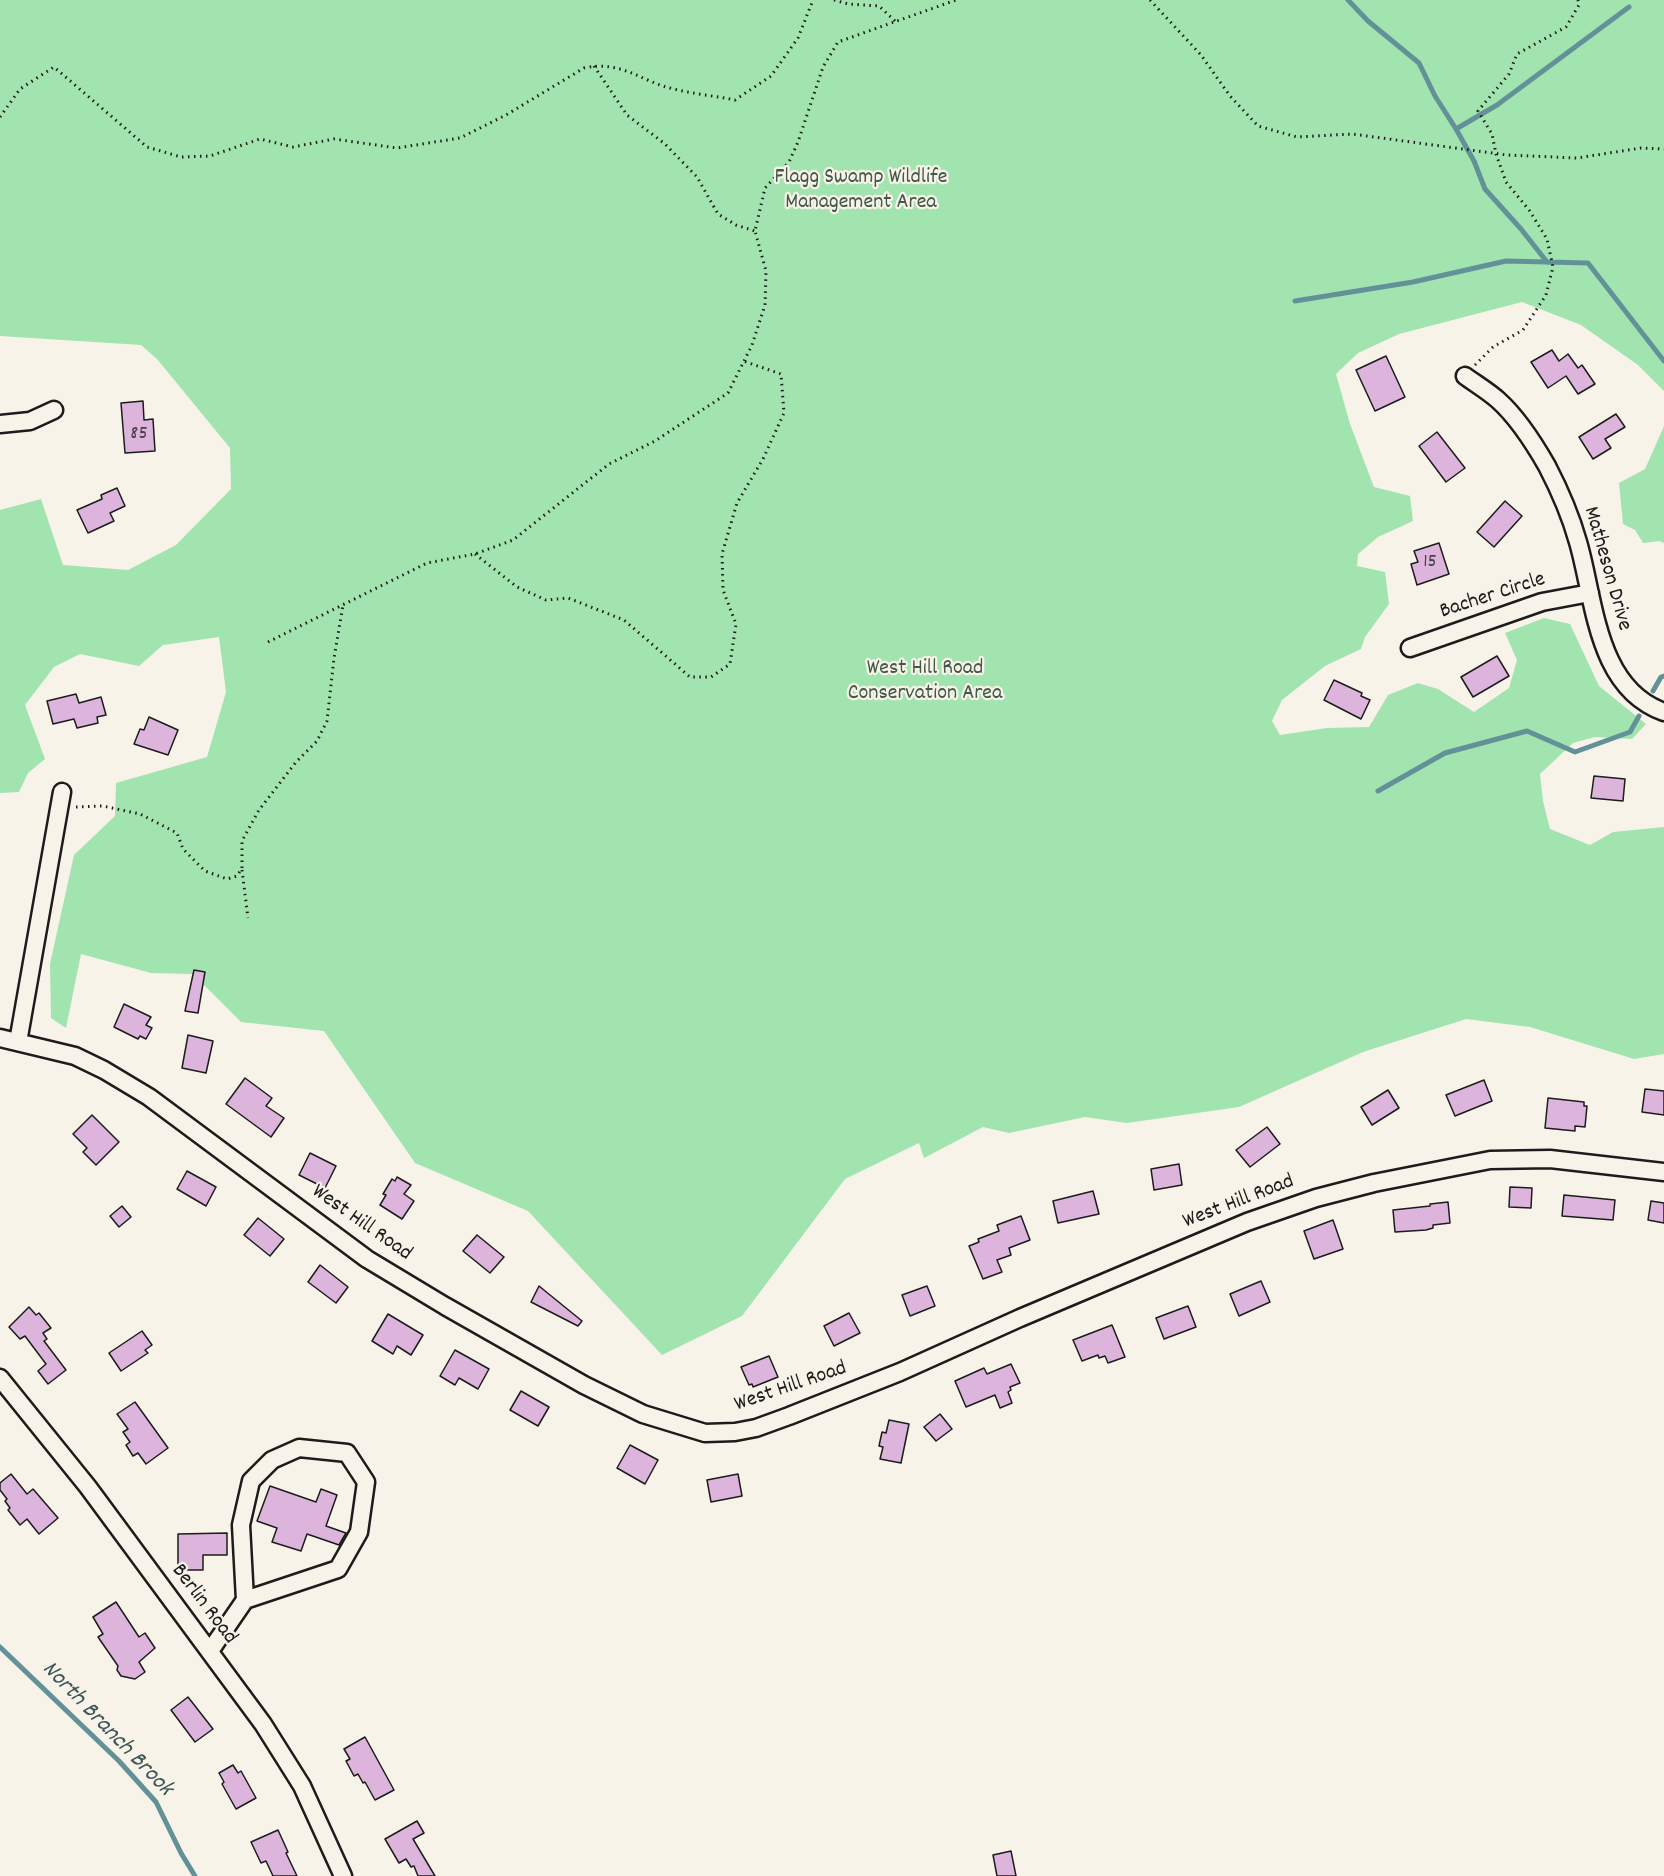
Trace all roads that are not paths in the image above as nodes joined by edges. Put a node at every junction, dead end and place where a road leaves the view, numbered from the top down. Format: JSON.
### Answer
{"nodes":[{"id":1,"x":1465,"y":376,"type":"road end"},
{"id":2,"x":54,"y":410,"type":"dead end"},
{"id":3,"x":0,"y":424,"type":"edge"},
{"id":4,"x":1590,"y":593,"type":"junction"},
{"id":5,"x":1410,"y":648,"type":"dead end"},
{"id":6,"x":1664,"y":712,"type":"edge"},
{"id":7,"x":60,"y":800,"type":"road end"},
{"id":8,"x":0,"y":1038,"type":"edge"},
{"id":9,"x":18,"y":1042,"type":"junction"},
{"id":10,"x":1664,"y":1172,"type":"edge"},
{"id":11,"x":0,"y":1378,"type":"edge"},
{"id":12,"x":245,"y":1600,"type":"junction"},
{"id":13,"x":210,"y":1651,"type":"junction"},
{"id":14,"x":343,"y":1876,"type":"edge"}],
"edges":[{"from":1,"to":4,"type":"street","name":"Matheson Drive"},
{"from":2,"to":3,"type":"street"},
{"from":4,"to":5,"type":"street","name":"Bacher Circle"},
{"from":4,"to":6,"type":"street","name":"Matheson Drive"},
{"from":7,"to":9,"type":"street"},
{"from":8,"to":9,"type":"street","name":"West Hill Road"},
{"from":9,"to":10,"type":"street","name":"West Hill Road"},
{"from":11,"to":13,"type":"street","name":"Berlin Road"},
{"from":12,"to":12,"type":"street"},
{"from":12,"to":13,"type":"street"},
{"from":13,"to":14,"type":"street","name":"Berlin Road"}]}
